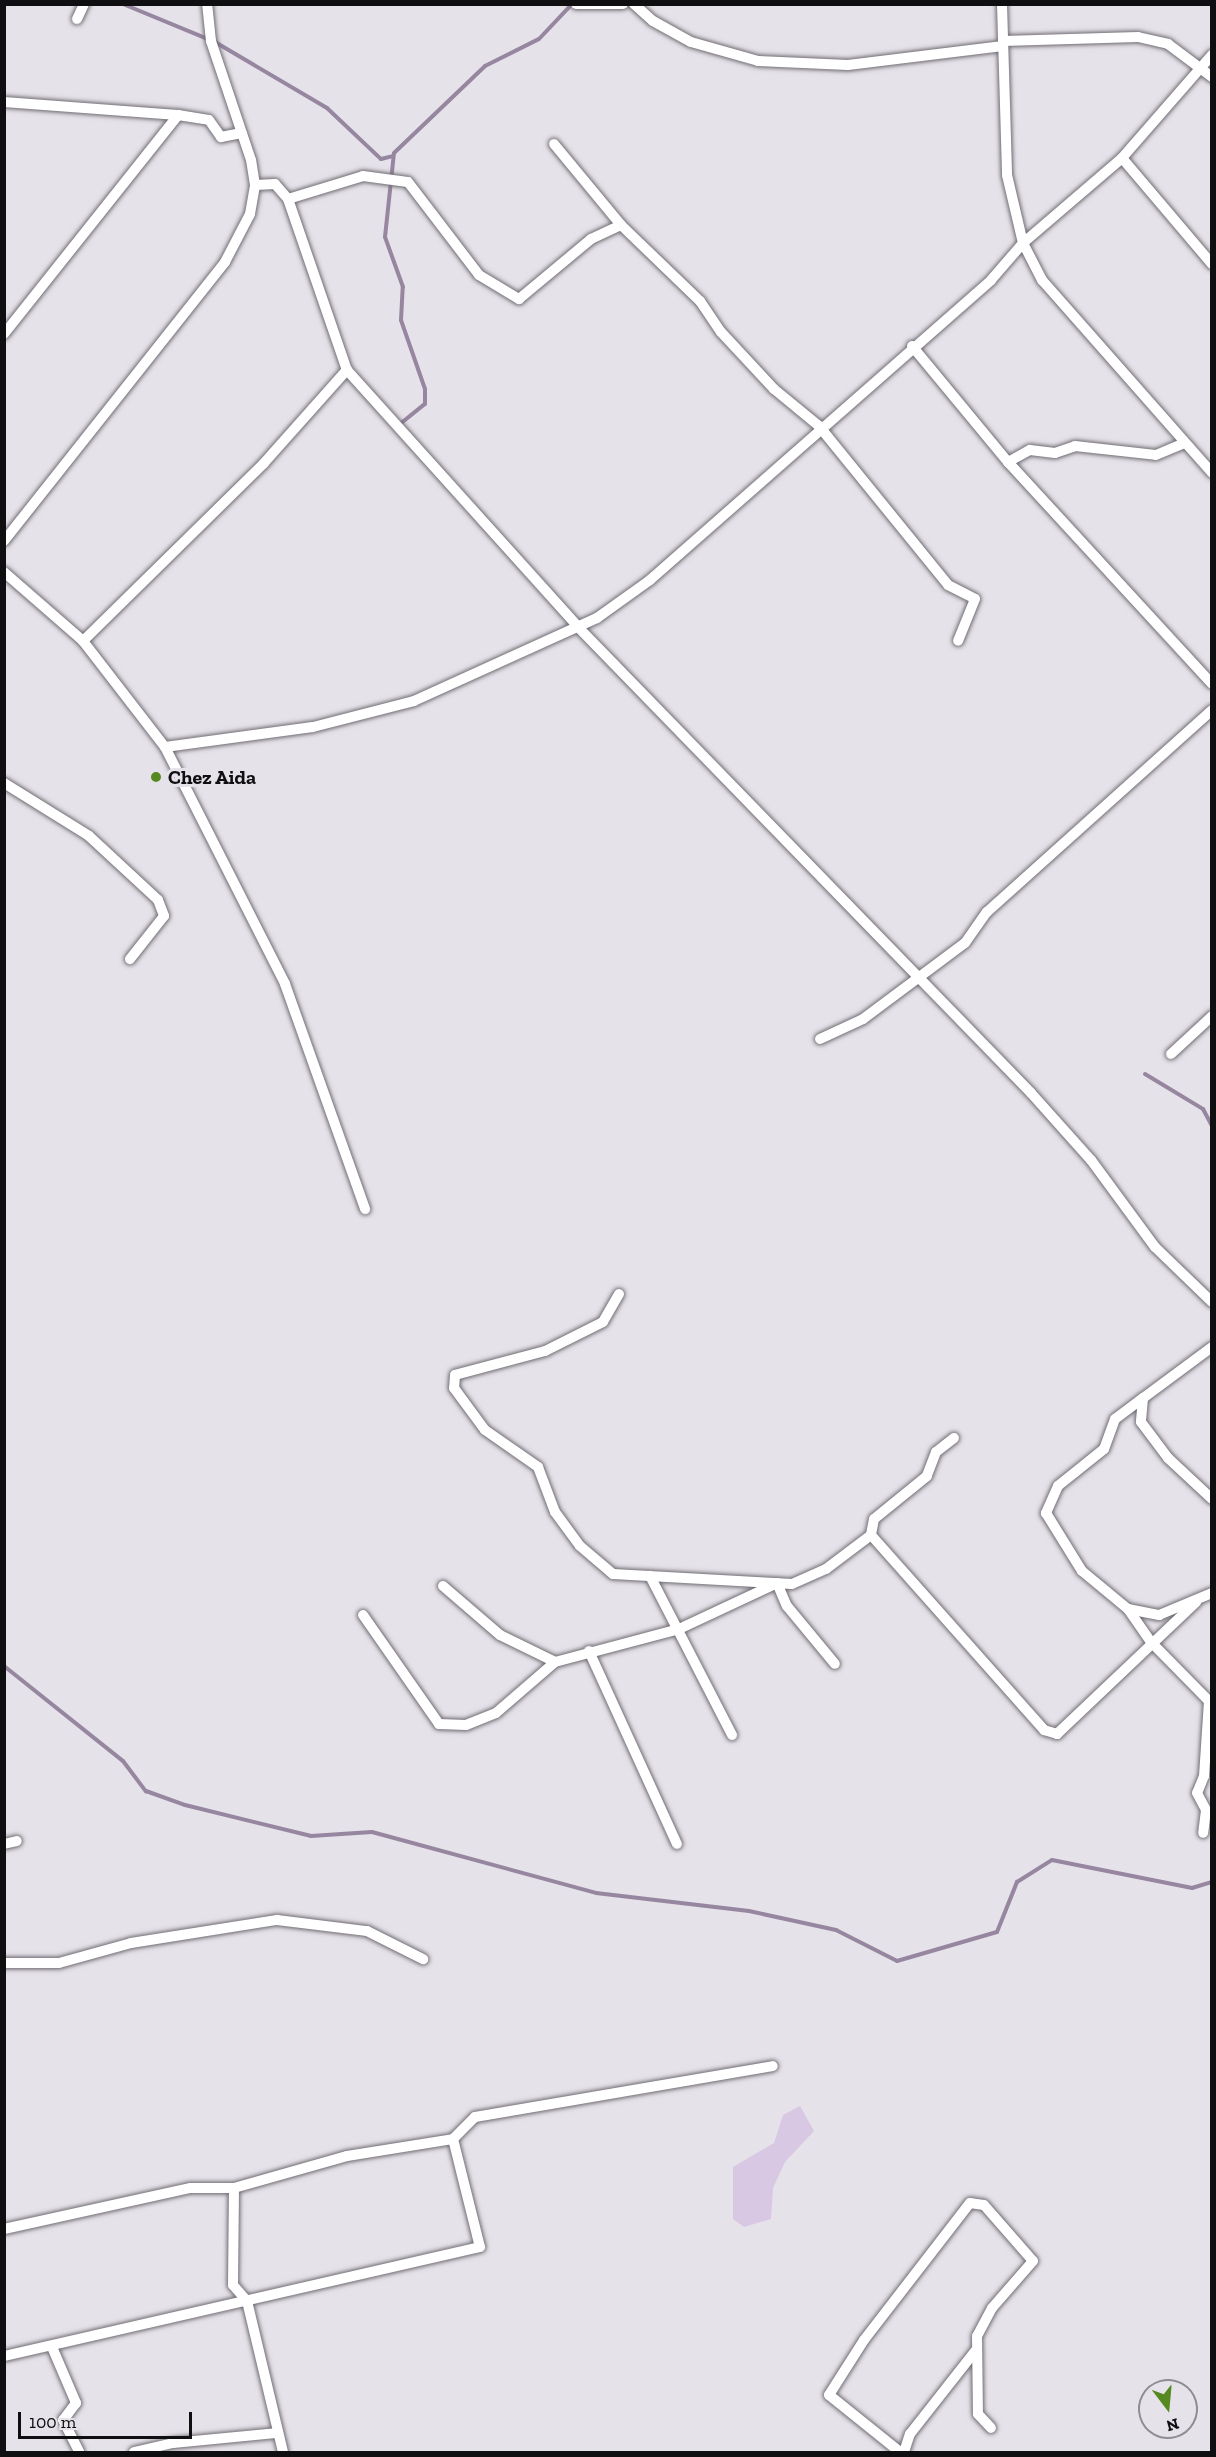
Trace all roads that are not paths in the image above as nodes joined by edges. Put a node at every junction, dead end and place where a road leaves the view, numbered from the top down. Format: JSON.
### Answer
{"nodes":[{"id":1,"x":84,"y":4,"type":"edge"},
{"id":2,"x":207,"y":4,"type":"edge"},
{"id":3,"x":576,"y":4,"type":"edge"},
{"id":4,"x":623,"y":4,"type":"edge"},
{"id":5,"x":634,"y":4,"type":"edge"},
{"id":6,"x":1002,"y":4,"type":"edge"},
{"id":7,"x":77,"y":19,"type":"dead end"},
{"id":8,"x":1003,"y":44,"type":"junction"},
{"id":9,"x":1212,"y":55,"type":"edge"},
{"id":10,"x":1202,"y":69,"type":"junction"},
{"id":11,"x":1212,"y":77,"type":"edge"},
{"id":12,"x":4,"y":102,"type":"edge"},
{"id":13,"x":178,"y":115,"type":"junction"},
{"id":14,"x":242,"y":133,"type":"junction"},
{"id":15,"x":554,"y":144,"type":"dead end"},
{"id":16,"x":1122,"y":158,"type":"junction"},
{"id":17,"x":255,"y":185,"type":"junction"},
{"id":18,"x":288,"y":200,"type":"junction"},
{"id":19,"x":621,"y":225,"type":"junction"},
{"id":20,"x":1023,"y":243,"type":"junction"},
{"id":21,"x":1212,"y":264,"type":"edge"},
{"id":22,"x":4,"y":334,"type":"edge"},
{"id":23,"x":912,"y":346,"type":"junction"},
{"id":24,"x":347,"y":370,"type":"junction"},
{"id":25,"x":819,"y":426,"type":"junction"},
{"id":26,"x":1182,"y":444,"type":"junction"},
{"id":27,"x":1008,"y":462,"type":"junction"},
{"id":28,"x":1212,"y":472,"type":"edge"},
{"id":29,"x":4,"y":541,"type":"edge"},
{"id":30,"x":4,"y":572,"type":"edge"},
{"id":31,"x":578,"y":627,"type":"junction"},
{"id":32,"x":83,"y":641,"type":"junction"},
{"id":33,"x":958,"y":641,"type":"dead end"},
{"id":34,"x":1212,"y":684,"type":"edge"},
{"id":35,"x":1212,"y":710,"type":"edge"},
{"id":36,"x":165,"y":747,"type":"junction"},
{"id":37,"x":4,"y":783,"type":"edge"},
{"id":38,"x":130,"y":959,"type":"dead end"},
{"id":39,"x":922,"y":979,"type":"junction"},
{"id":40,"x":1212,"y":1016,"type":"edge"},
{"id":41,"x":820,"y":1039,"type":"dead end"},
{"id":42,"x":1171,"y":1054,"type":"dead end"},
{"id":43,"x":365,"y":1209,"type":"dead end"},
{"id":44,"x":619,"y":1294,"type":"dead end"},
{"id":45,"x":1212,"y":1302,"type":"edge"},
{"id":46,"x":1212,"y":1347,"type":"edge"},
{"id":47,"x":1143,"y":1398,"type":"junction"},
{"id":48,"x":954,"y":1438,"type":"dead end"},
{"id":49,"x":1212,"y":1499,"type":"edge"},
{"id":50,"x":871,"y":1535,"type":"junction"},
{"id":51,"x":650,"y":1576,"type":"junction"},
{"id":52,"x":777,"y":1583,"type":"junction"},
{"id":53,"x":443,"y":1586,"type":"dead end"},
{"id":54,"x":1212,"y":1593,"type":"edge"},
{"id":55,"x":1196,"y":1602,"type":"junction"},
{"id":56,"x":1128,"y":1609,"type":"junction"},
{"id":57,"x":363,"y":1615,"type":"dead end"},
{"id":58,"x":679,"y":1629,"type":"junction"},
{"id":59,"x":1151,"y":1642,"type":"junction"},
{"id":60,"x":589,"y":1651,"type":"junction"},
{"id":61,"x":555,"y":1662,"type":"junction"},
{"id":62,"x":835,"y":1664,"type":"dead end"},
{"id":63,"x":732,"y":1735,"type":"dead end"},
{"id":64,"x":1203,"y":1833,"type":"dead end"},
{"id":65,"x":17,"y":1841,"type":"dead end"},
{"id":66,"x":4,"y":1844,"type":"edge"},
{"id":67,"x":677,"y":1844,"type":"dead end"},
{"id":68,"x":423,"y":1959,"type":"dead end"},
{"id":69,"x":4,"y":1963,"type":"edge"},
{"id":70,"x":773,"y":2066,"type":"dead end"},
{"id":71,"x":453,"y":2139,"type":"junction"},
{"id":72,"x":234,"y":2188,"type":"junction"},
{"id":73,"x":4,"y":2229,"type":"edge"},
{"id":74,"x":247,"y":2301,"type":"junction"},
{"id":75,"x":52,"y":2347,"type":"junction"},
{"id":76,"x":976,"y":2350,"type":"junction"},
{"id":77,"x":4,"y":2356,"type":"edge"},
{"id":78,"x":991,"y":2428,"type":"dead end"},
{"id":79,"x":276,"y":2433,"type":"junction"},
{"id":80,"x":79,"y":2452,"type":"edge"},
{"id":81,"x":134,"y":2452,"type":"edge"},
{"id":82,"x":283,"y":2452,"type":"edge"},
{"id":83,"x":902,"y":2452,"type":"edge"}],
"edges":[{"from":1,"to":7,"type":"street"},
{"from":2,"to":14,"type":"street"},
{"from":3,"to":4,"type":"street"},
{"from":5,"to":8,"type":"street"},
{"from":6,"to":8,"type":"street"},
{"from":8,"to":10,"type":"street"},
{"from":8,"to":20,"type":"street"},
{"from":9,"to":10,"type":"street"},
{"from":10,"to":11,"type":"street"},
{"from":10,"to":16,"type":"street"},
{"from":12,"to":13,"type":"street"},
{"from":13,"to":14,"type":"street"},
{"from":13,"to":22,"type":"street"},
{"from":14,"to":17,"type":"street"},
{"from":15,"to":19,"type":"street"},
{"from":16,"to":20,"type":"street"},
{"from":16,"to":21,"type":"street"},
{"from":17,"to":18,"type":"street"},
{"from":17,"to":29,"type":"street"},
{"from":18,"to":19,"type":"street"},
{"from":18,"to":24,"type":"street"},
{"from":19,"to":25,"type":"street"},
{"from":20,"to":23,"type":"street"},
{"from":20,"to":26,"type":"street"},
{"from":23,"to":25,"type":"street"},
{"from":23,"to":27,"type":"street"},
{"from":24,"to":31,"type":"street"},
{"from":24,"to":32,"type":"street"},
{"from":25,"to":31,"type":"street"},
{"from":25,"to":33,"type":"street"},
{"from":26,"to":27,"type":"street"},
{"from":26,"to":28,"type":"street"},
{"from":27,"to":34,"type":"street"},
{"from":30,"to":32,"type":"street"},
{"from":31,"to":36,"type":"street"},
{"from":31,"to":39,"type":"street"},
{"from":32,"to":36,"type":"street"},
{"from":35,"to":39,"type":"street"},
{"from":36,"to":43,"type":"street"},
{"from":37,"to":38,"type":"street"},
{"from":39,"to":41,"type":"street"},
{"from":39,"to":45,"type":"street"},
{"from":40,"to":42,"type":"street"},
{"from":44,"to":51,"type":"street"},
{"from":46,"to":47,"type":"street"},
{"from":47,"to":49,"type":"street"},
{"from":47,"to":56,"type":"street"},
{"from":48,"to":50,"type":"street"},
{"from":50,"to":52,"type":"street"},
{"from":50,"to":59,"type":"street"},
{"from":51,"to":52,"type":"street"},
{"from":51,"to":58,"type":"street"},
{"from":52,"to":58,"type":"street"},
{"from":52,"to":62,"type":"street"},
{"from":53,"to":61,"type":"street"},
{"from":54,"to":55,"type":"street"},
{"from":55,"to":56,"type":"street"},
{"from":55,"to":59,"type":"street"},
{"from":56,"to":59,"type":"street"},
{"from":57,"to":61,"type":"street"},
{"from":58,"to":60,"type":"street"},
{"from":58,"to":63,"type":"street"},
{"from":59,"to":64,"type":"street"},
{"from":60,"to":61,"type":"street"},
{"from":60,"to":67,"type":"street"},
{"from":65,"to":66,"type":"street"},
{"from":68,"to":69,"type":"street"},
{"from":70,"to":71,"type":"street"},
{"from":71,"to":72,"type":"street"},
{"from":71,"to":74,"type":"street"},
{"from":72,"to":73,"type":"street"},
{"from":72,"to":74,"type":"street"},
{"from":74,"to":75,"type":"street"},
{"from":74,"to":79,"type":"street"},
{"from":75,"to":77,"type":"street"},
{"from":75,"to":80,"type":"street"},
{"from":76,"to":78,"type":"street"},
{"from":76,"to":83,"type":"street"},
{"from":76,"to":83,"type":"street"},
{"from":79,"to":81,"type":"street"},
{"from":79,"to":82,"type":"street"}]}
